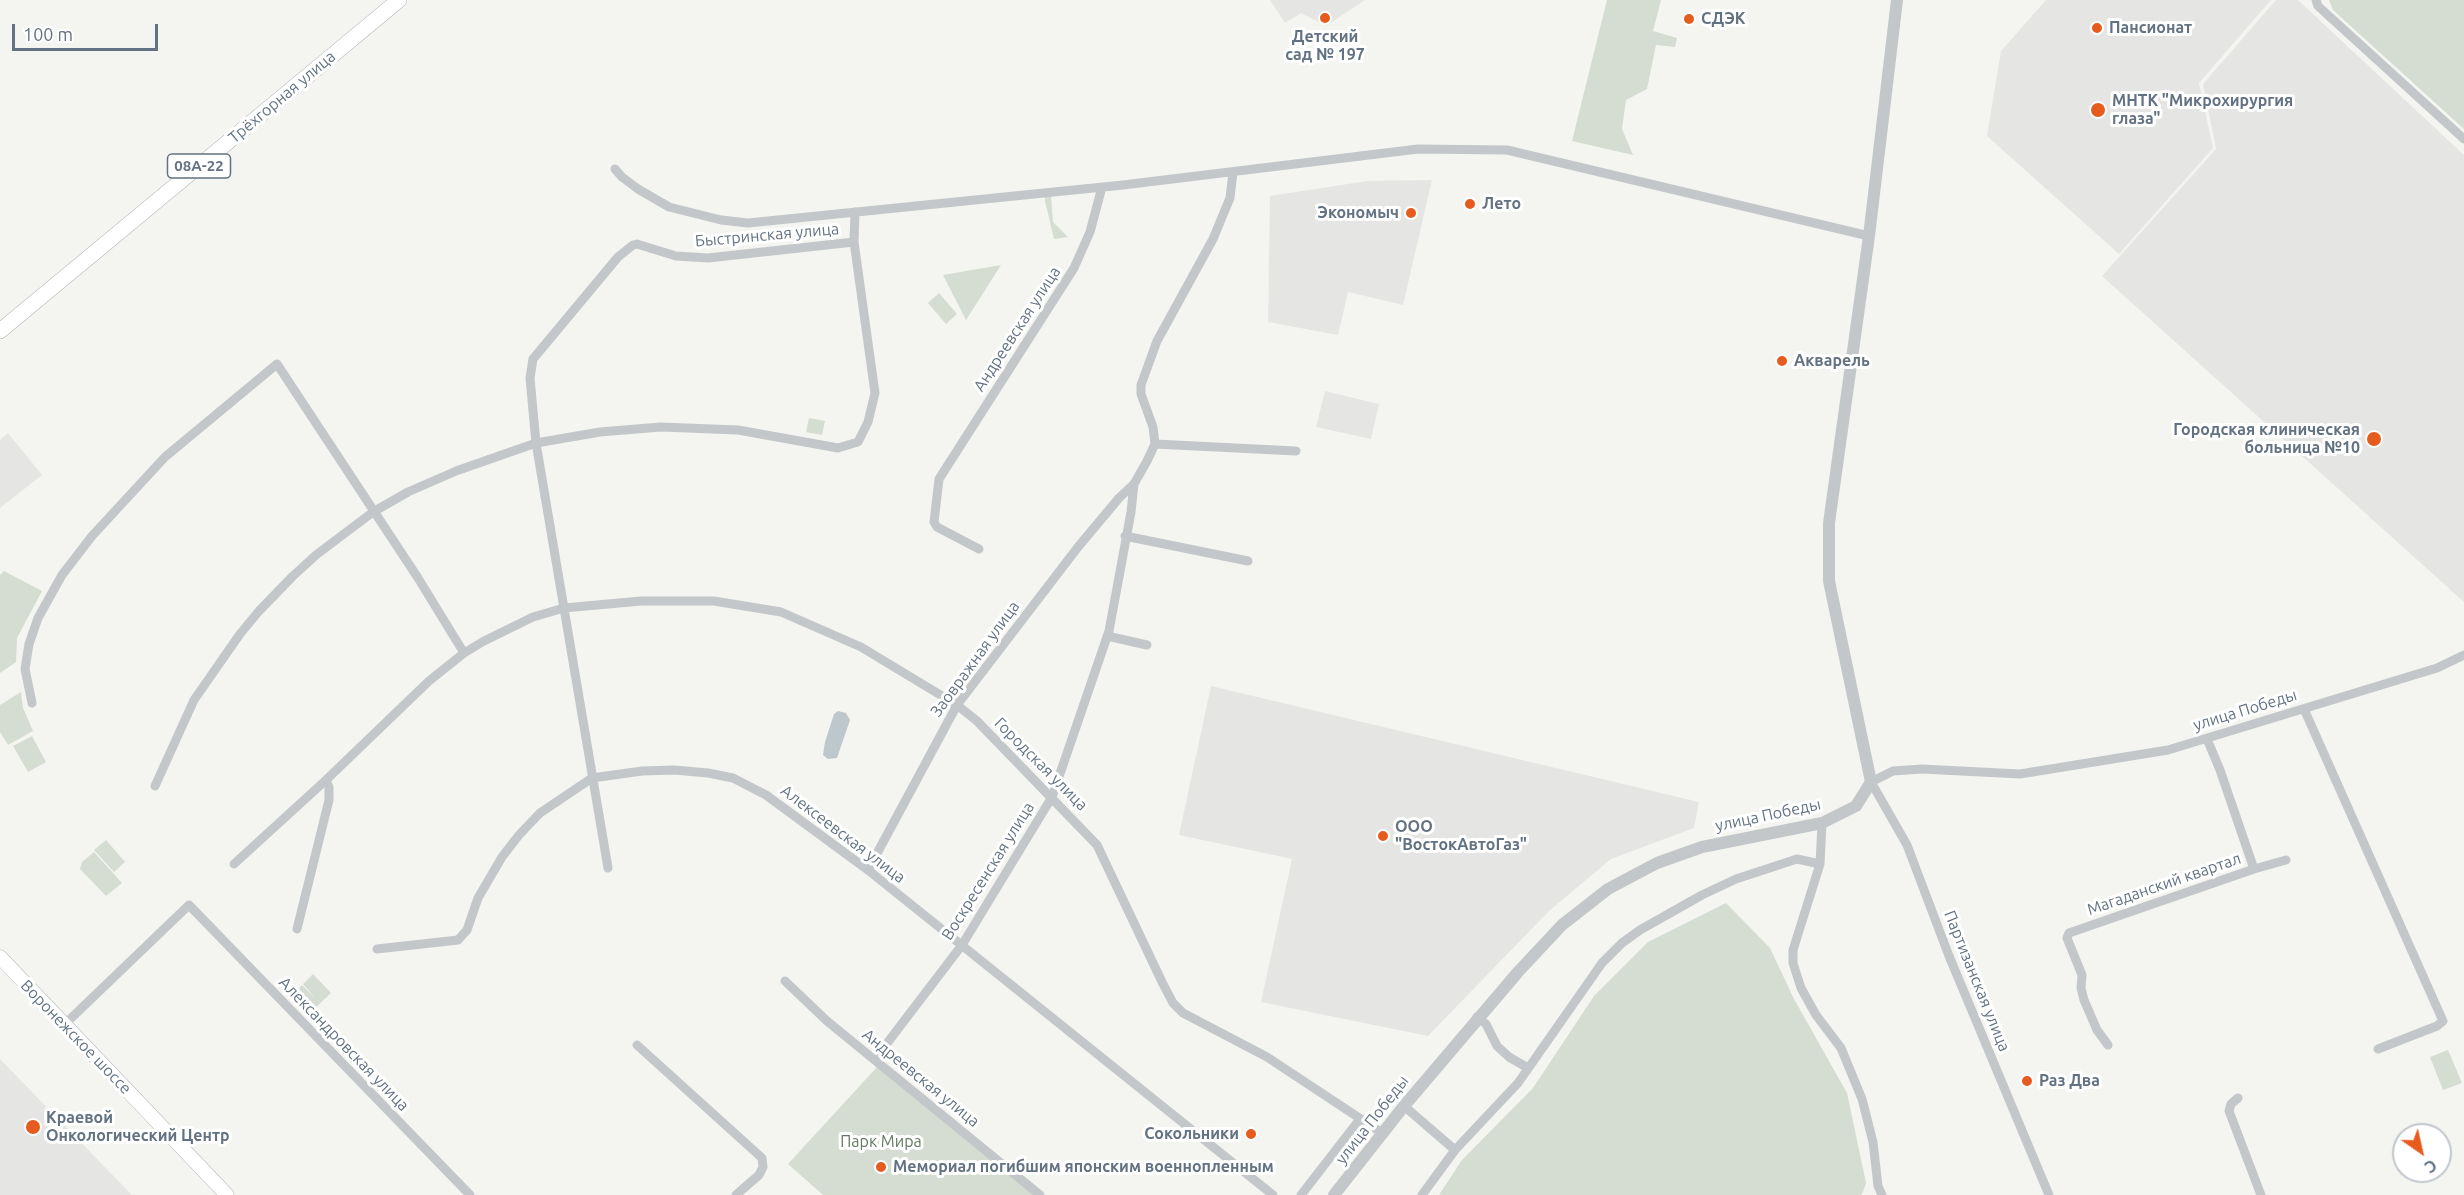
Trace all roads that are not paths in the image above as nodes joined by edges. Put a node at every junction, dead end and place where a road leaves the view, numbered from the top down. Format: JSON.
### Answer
{"nodes":[{"id":1,"x":399,"y":0,"type":"edge"},
{"id":2,"x":1897,"y":0,"type":"edge"},
{"id":3,"x":2316,"y":0,"type":"edge"},
{"id":4,"x":2464,"y":139,"type":"edge"},
{"id":5,"x":615,"y":169,"type":"dead end"},
{"id":6,"x":1233,"y":172,"type":"junction"},
{"id":7,"x":1102,"y":187,"type":"junction"},
{"id":8,"x":855,"y":212,"type":"junction"},
{"id":9,"x":1869,"y":236,"type":"junction"},
{"id":10,"x":854,"y":242,"type":"junction"},
{"id":11,"x":0,"y":331,"type":"edge"},
{"id":12,"x":536,"y":442,"type":"junction"},
{"id":13,"x":1155,"y":444,"type":"junction"},
{"id":14,"x":1296,"y":451,"type":"dead end"},
{"id":15,"x":1134,"y":484,"type":"junction"},
{"id":16,"x":373,"y":512,"type":"junction"},
{"id":17,"x":1125,"y":536,"type":"junction"},
{"id":18,"x":979,"y":549,"type":"dead end"},
{"id":19,"x":1248,"y":561,"type":"dead end"},
{"id":20,"x":564,"y":608,"type":"junction"},
{"id":21,"x":1105,"y":640,"type":"junction"},
{"id":22,"x":1147,"y":645,"type":"dead end"},
{"id":23,"x":464,"y":653,"type":"junction"},
{"id":24,"x":2464,"y":656,"type":"edge"},
{"id":25,"x":32,"y":703,"type":"dead end"},
{"id":26,"x":957,"y":705,"type":"junction"},
{"id":27,"x":2304,"y":710,"type":"junction"},
{"id":28,"x":2207,"y":740,"type":"junction"},
{"id":29,"x":592,"y":778,"type":"junction"},
{"id":30,"x":326,"y":780,"type":"junction"},
{"id":31,"x":1871,"y":782,"type":"junction"},
{"id":32,"x":155,"y":786,"type":"dead end"},
{"id":33,"x":1052,"y":797,"type":"junction"},
{"id":34,"x":1822,"y":823,"type":"junction"},
{"id":35,"x":2286,"y":860,"type":"dead end"},
{"id":36,"x":234,"y":864,"type":"dead end"},
{"id":37,"x":1821,"y":864,"type":"junction"},
{"id":38,"x":608,"y":868,"type":"dead end"},
{"id":39,"x":2254,"y":869,"type":"junction"},
{"id":40,"x":868,"y":870,"type":"junction"},
{"id":41,"x":297,"y":929,"type":"dead end"},
{"id":42,"x":962,"y":945,"type":"junction"},
{"id":43,"x":377,"y":949,"type":"dead end"},
{"id":44,"x":0,"y":957,"type":"edge"},
{"id":45,"x":785,"y":981,"type":"dead end"},
{"id":46,"x":1477,"y":1017,"type":"junction"},
{"id":47,"x":64,"y":1025,"type":"junction"},
{"id":48,"x":637,"y":1045,"type":"dead end"},
{"id":49,"x":2108,"y":1045,"type":"dead end"},
{"id":50,"x":2378,"y":1048,"type":"dead end"},
{"id":51,"x":874,"y":1059,"type":"junction"},
{"id":52,"x":1528,"y":1068,"type":"junction"},
{"id":53,"x":2238,"y":1098,"type":"dead end"},
{"id":54,"x":1404,"y":1106,"type":"junction"},
{"id":55,"x":1360,"y":1119,"type":"junction"},
{"id":56,"x":1382,"y":1133,"type":"junction"},
{"id":57,"x":1455,"y":1150,"type":"junction"},
{"id":58,"x":227,"y":1195,"type":"edge"},
{"id":59,"x":470,"y":1195,"type":"edge"},
{"id":60,"x":736,"y":1195,"type":"edge"},
{"id":61,"x":1040,"y":1195,"type":"edge"},
{"id":62,"x":1273,"y":1195,"type":"edge"},
{"id":63,"x":1301,"y":1195,"type":"edge"},
{"id":64,"x":1335,"y":1195,"type":"edge"},
{"id":65,"x":1422,"y":1195,"type":"edge"},
{"id":66,"x":1882,"y":1195,"type":"edge"},
{"id":67,"x":2049,"y":1195,"type":"edge"},
{"id":68,"x":2261,"y":1195,"type":"edge"}],
"edges":[{"from":1,"to":11,"type":"highway","name":"Трёхгорная улица","number":"08А-22"},
{"from":2,"to":9,"type":"street"},
{"from":3,"to":4,"type":"street"},
{"from":5,"to":8,"type":"street"},
{"from":6,"to":7,"type":"street"},
{"from":6,"to":9,"type":"street"},
{"from":6,"to":13,"type":"street"},
{"from":7,"to":8,"type":"street"},
{"from":7,"to":18,"type":"street","name":"Андреевская улица"},
{"from":8,"to":10,"type":"street"},
{"from":9,"to":31,"type":"street"},
{"from":10,"to":12,"type":"street","name":"Быстринская улица"},
{"from":10,"to":12,"type":"street"},
{"from":12,"to":16,"type":"street"},
{"from":12,"to":20,"type":"street","name":"Быстринская улица"},
{"from":13,"to":14,"type":"street"},
{"from":13,"to":15,"type":"street"},
{"from":15,"to":17,"type":"street","name":"Воскресенская улица"},
{"from":15,"to":26,"type":"street","name":"Заовражная улица"},
{"from":16,"to":23,"type":"street"},
{"from":16,"to":25,"type":"street"},
{"from":16,"to":32,"type":"street"},
{"from":17,"to":19,"type":"street"},
{"from":17,"to":21,"type":"street","name":"Воскресенская улица"},
{"from":20,"to":23,"type":"street","name":"Городская улица"},
{"from":20,"to":26,"type":"street","name":"Городская улица"},
{"from":20,"to":29,"type":"street","name":"Быстринская улица"},
{"from":21,"to":22,"type":"street"},
{"from":21,"to":33,"type":"street","name":"Воскресенская улица"},
{"from":23,"to":30,"type":"street","name":"Городская улица"},
{"from":24,"to":27,"type":"street","name":"улица Победы"},
{"from":26,"to":33,"type":"street","name":"Городская улица"},
{"from":26,"to":40,"type":"street","name":"Заовражная улица"},
{"from":27,"to":28,"type":"street","name":"улица Победы"},
{"from":27,"to":50,"type":"street"},
{"from":28,"to":31,"type":"street","name":"улица Победы"},
{"from":28,"to":39,"type":"street","name":"Магаданский квартал"},
{"from":29,"to":38,"type":"street","name":"Быстринская улица"},
{"from":29,"to":40,"type":"street","name":"Алексеевская улица"},
{"from":29,"to":43,"type":"street","name":"Алексеевская улица"},
{"from":30,"to":36,"type":"street","name":"Городская улица"},
{"from":30,"to":41,"type":"street"},
{"from":31,"to":34,"type":"street","name":"улица Победы"},
{"from":31,"to":67,"type":"street","name":"Партизанская улица"},
{"from":33,"to":42,"type":"street","name":"Воскресенская улица"},
{"from":33,"to":55,"type":"street","name":"Городская улица"},
{"from":34,"to":37,"type":"street"},
{"from":34,"to":46,"type":"street","name":"улица Победы"},
{"from":35,"to":39,"type":"street"},
{"from":37,"to":52,"type":"street"},
{"from":37,"to":66,"type":"street"},
{"from":39,"to":49,"type":"street","name":"Магаданский квартал"},
{"from":40,"to":42,"type":"street","name":"Алексеевская улица"},
{"from":42,"to":51,"type":"street","name":"Воскресенская улица"},
{"from":42,"to":62,"type":"street","name":"Алексеевская улица"},
{"from":44,"to":47,"type":"main road","name":"Воронежское шоссе"},
{"from":45,"to":51,"type":"street","name":"Андреевская улица"},
{"from":46,"to":52,"type":"street"},
{"from":46,"to":54,"type":"street","name":"улица Победы"},
{"from":47,"to":58,"type":"main road","name":"Воронежское шоссе"},
{"from":47,"to":59,"type":"street","name":"Александровская улица"},
{"from":48,"to":60,"type":"street"},
{"from":51,"to":61,"type":"street","name":"Андреевская улица"},
{"from":52,"to":57,"type":"street"},
{"from":53,"to":68,"type":"street"},
{"from":54,"to":56,"type":"street","name":"улица Победы"},
{"from":54,"to":57,"type":"street"},
{"from":55,"to":56,"type":"street","name":"Городская улица"},
{"from":55,"to":63,"type":"street"},
{"from":56,"to":64,"type":"street","name":"улица Победы"},
{"from":57,"to":65,"type":"street"}]}
